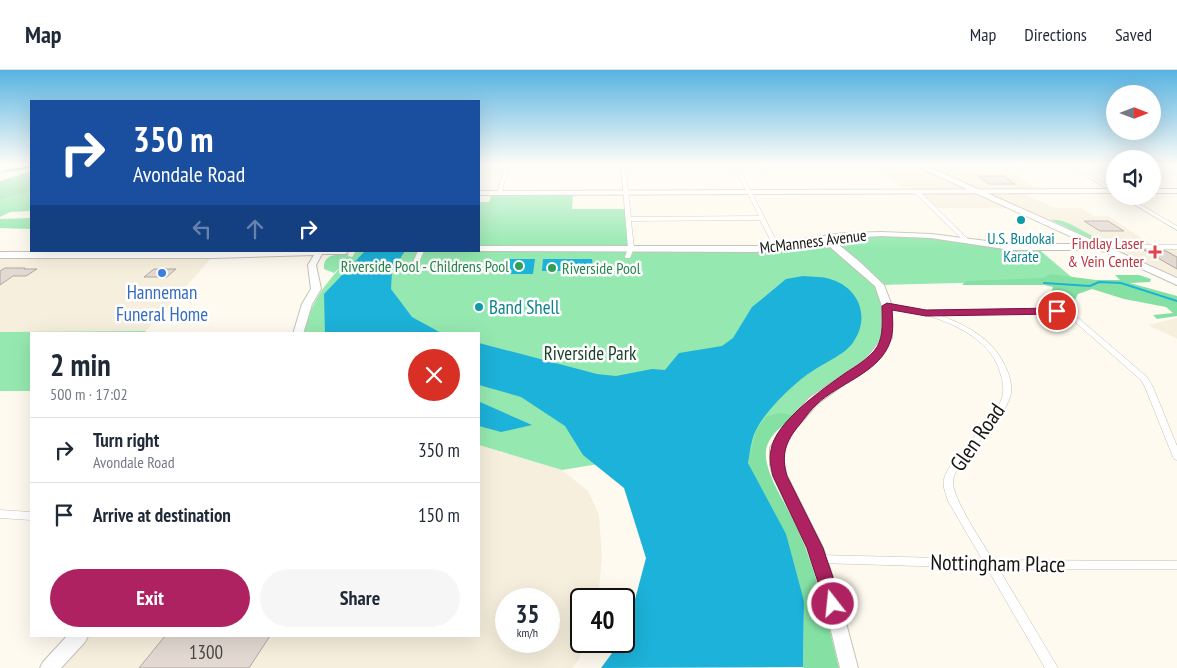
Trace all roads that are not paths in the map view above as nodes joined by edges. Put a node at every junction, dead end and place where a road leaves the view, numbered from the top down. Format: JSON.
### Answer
{"nodes":[{"id":1,"x":749,"y":192,"type":"junction"},
{"id":2,"x":917,"y":192,"type":"junction"},
{"id":3,"x":977,"y":192,"type":"junction"},
{"id":4,"x":1106,"y":192,"type":"edge"},
{"id":5,"x":480,"y":193,"type":"edge"},
{"id":6,"x":499,"y":193,"type":"joint"},
{"id":7,"x":625,"y":193,"type":"junction"},
{"id":8,"x":1137,"y":205,"type":"edge"},
{"id":9,"x":762,"y":218,"type":"junction"},
{"id":10,"x":628,"y":219,"type":"junction"},
{"id":11,"x":1177,"y":228,"type":"edge"},
{"id":12,"x":825,"y":238,"type":"junction"},
{"id":13,"x":966,"y":240,"type":"junction"},
{"id":14,"x":776,"y":246,"type":"junction"},
{"id":15,"x":1177,"y":246,"type":"edge"},
{"id":16,"x":1100,"y":247,"type":"junction"},
{"id":17,"x":480,"y":248,"type":"edge"},
{"id":18,"x":319,"y":252,"type":"edge"},
{"id":19,"x":421,"y":252,"type":"edge"},
{"id":20,"x":212,"y":253,"type":"edge"},
{"id":21,"x":630,"y":253,"type":"junction"},
{"id":22,"x":0,"y":255,"type":"edge"},
{"id":23,"x":412,"y":271,"type":"dead end"},
{"id":24,"x":1177,"y":282,"type":"edge"},
{"id":25,"x":887,"y":306,"type":"junction"},
{"id":26,"x":926,"y":313,"type":"junction"},
{"id":27,"x":299,"y":332,"type":"edge"},
{"id":28,"x":1177,"y":457,"type":"edge"},
{"id":29,"x":0,"y":514,"type":"edge"},
{"id":30,"x":30,"y":516,"type":"edge"},
{"id":31,"x":819,"y":559,"type":"junction"},
{"id":32,"x":990,"y":564,"type":"junction"},
{"id":33,"x":1177,"y":564,"type":"edge"},
{"id":34,"x":78,"y":637,"type":"edge"},
{"id":35,"x":49,"y":668,"type":"edge"},
{"id":36,"x":849,"y":668,"type":"edge"},
{"id":37,"x":1052,"y":668,"type":"edge"}],
"edges":[{"from":1,"to":2,"type":"street"},
{"from":1,"to":7,"type":"street"},
{"from":1,"to":9,"type":"street"},
{"from":2,"to":3,"type":"street"},
{"from":2,"to":13,"type":"street"},
{"from":3,"to":4,"type":"street"},
{"from":3,"to":16,"type":"highway"},
{"from":5,"to":6,"type":"street"},
{"from":6,"to":7,"type":"street"},
{"from":7,"to":10,"type":"street"},
{"from":8,"to":11,"type":"street"},
{"from":9,"to":10,"type":"street"},
{"from":9,"to":14,"type":"street"},
{"from":10,"to":21,"type":"street"},
{"from":12,"to":13,"type":"street","name":"McManness Avenue"},
{"from":12,"to":14,"type":"street","name":"McManness Avenue"},
{"from":12,"to":25,"type":"street"},
{"from":13,"to":16,"type":"street","name":"McManness Avenue"},
{"from":14,"to":21,"type":"street","name":"McManness Avenue"},
{"from":15,"to":16,"type":"street","name":"McManness Avenue"},
{"from":16,"to":24,"type":"highway"},
{"from":17,"to":21,"type":"street","name":"McManness Avenue"},
{"from":18,"to":20,"type":"street"},
{"from":18,"to":27,"type":"street"},
{"from":19,"to":23,"type":"street"},
{"from":20,"to":22,"type":"street"},
{"from":25,"to":26,"type":"street"},
{"from":25,"to":31,"type":"street"},
{"from":26,"to":28,"type":"street"},
{"from":26,"to":32,"type":"street","name":"Glen Road"},
{"from":29,"to":30,"type":"street"},
{"from":31,"to":32,"type":"street","name":"Nottingham Place"},
{"from":31,"to":36,"type":"street"},
{"from":32,"to":33,"type":"street","name":"Nottingham Place"},
{"from":32,"to":37,"type":"street","name":"Glen Road"},
{"from":34,"to":35,"type":"street"}]}
